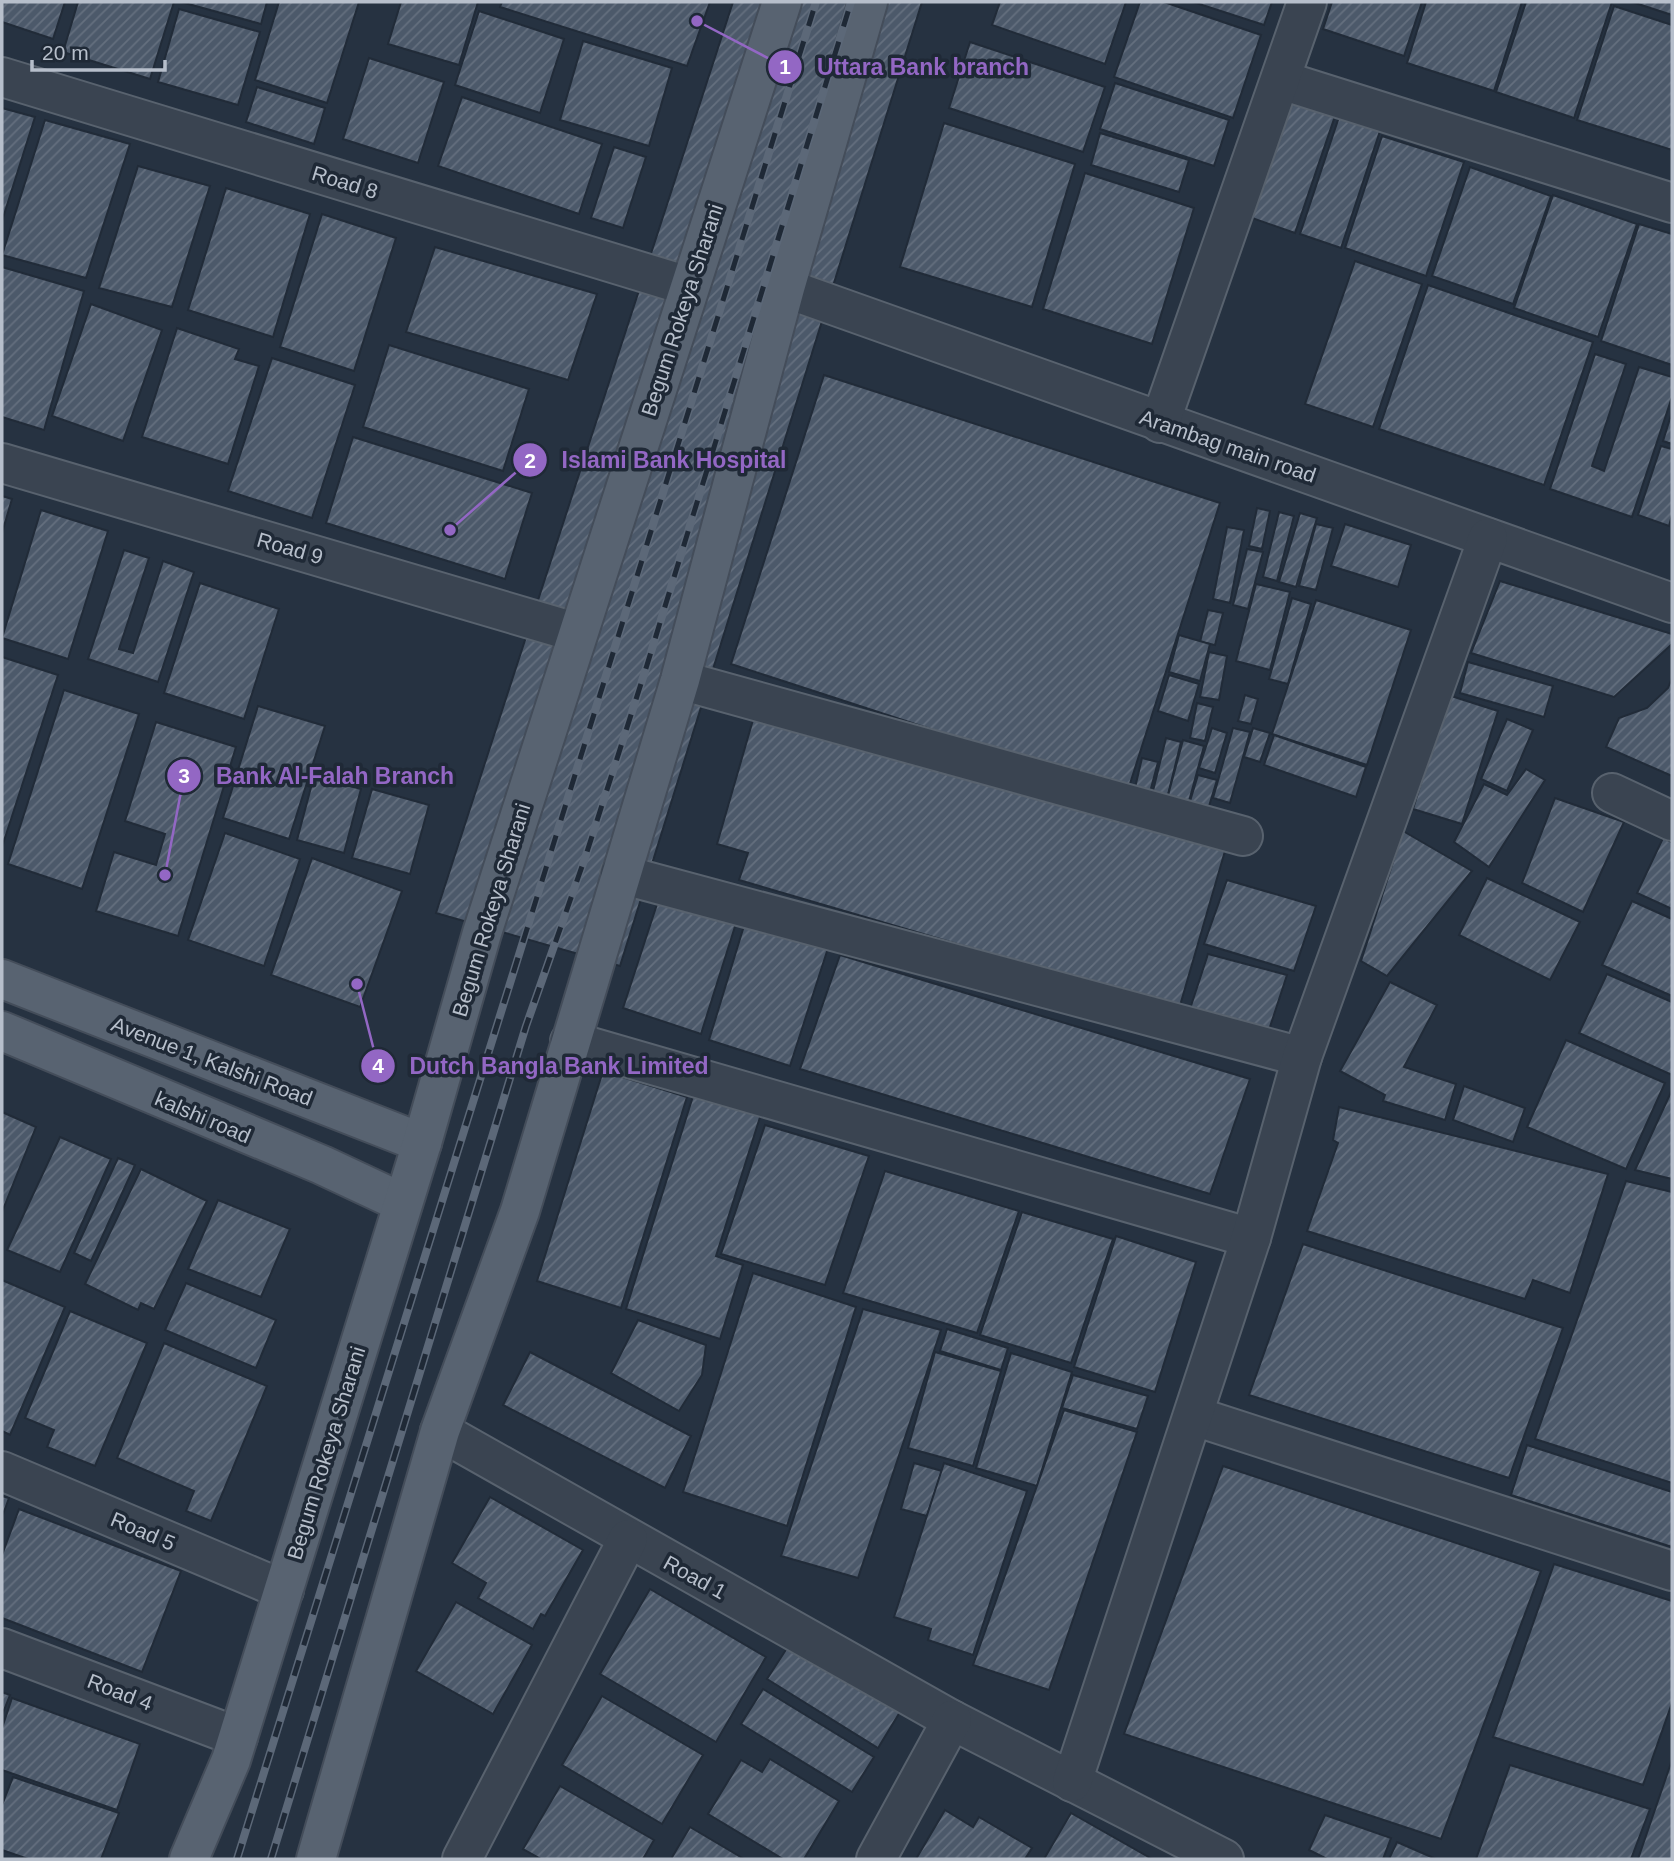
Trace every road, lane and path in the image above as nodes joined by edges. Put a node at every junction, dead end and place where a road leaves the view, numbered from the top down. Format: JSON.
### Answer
{"nodes":[{"id":1,"x":782,"y":2,"type":"edge"},
{"id":2,"x":868,"y":2,"type":"edge"},
{"id":3,"x":1307,"y":2,"type":"edge"},
{"id":4,"x":2,"y":77,"type":"edge"},
{"id":5,"x":1281,"y":80,"type":"junction"},
{"id":6,"x":1672,"y":202,"type":"edge"},
{"id":7,"x":688,"y":286,"type":"junction"},
{"id":8,"x":785,"y":288,"type":"junction"},
{"id":9,"x":1160,"y":423,"type":"junction"},
{"id":10,"x":2,"y":463,"type":"edge"},
{"id":11,"x":1488,"y":538,"type":"junction"},
{"id":12,"x":1672,"y":603,"type":"edge"},
{"id":13,"x":578,"y":633,"type":"junction"},
{"id":14,"x":680,"y":680,"type":"junction"},
{"id":15,"x":1612,"y":793,"type":"dead end"},
{"id":16,"x":1672,"y":821,"type":"edge"},
{"id":17,"x":1244,"y":836,"type":"dead end"},
{"id":18,"x":620,"y":874,"type":"junction"},
{"id":19,"x":2,"y":979,"type":"edge"},
{"id":20,"x":2,"y":1031,"type":"edge"},
{"id":21,"x":570,"y":1041,"type":"junction"},
{"id":22,"x":1302,"y":1058,"type":"junction"},
{"id":23,"x":422,"y":1143,"type":"junction"},
{"id":24,"x":403,"y":1203,"type":"junction"},
{"id":25,"x":1251,"y":1238,"type":"junction"},
{"id":26,"x":1194,"y":1416,"type":"junction"},
{"id":27,"x":440,"y":1431,"type":"junction"},
{"id":28,"x":2,"y":1471,"type":"edge"},
{"id":29,"x":628,"y":1539,"type":"junction"},
{"id":30,"x":1672,"y":1571,"type":"edge"},
{"id":31,"x":284,"y":1590,"type":"junction"},
{"id":32,"x":2,"y":1648,"type":"edge"},
{"id":33,"x":952,"y":1720,"type":"junction"},
{"id":34,"x":238,"y":1737,"type":"junction"},
{"id":35,"x":1072,"y":1782,"type":"junction"},
{"id":36,"x":189,"y":1859,"type":"edge"},
{"id":37,"x":316,"y":1859,"type":"edge"},
{"id":38,"x":462,"y":1859,"type":"edge"},
{"id":39,"x":876,"y":1859,"type":"edge"},
{"id":40,"x":1224,"y":1859,"type":"edge"}],
"edges":[{"from":1,"to":7,"type":"main road","name":"Begum Rokeya Sharani"},
{"from":2,"to":8,"type":"main road"},
{"from":3,"to":5,"type":"street"},
{"from":4,"to":7,"type":"street","name":"Road 8"},
{"from":5,"to":6,"type":"street"},
{"from":5,"to":9,"type":"street"},
{"from":7,"to":13,"type":"main road","name":"Begum Rokeya Sharani"},
{"from":8,"to":9,"type":"street","name":"Arambag main road"},
{"from":8,"to":14,"type":"main road"},
{"from":9,"to":11,"type":"street","name":"Arambag main road"},
{"from":10,"to":13,"type":"street","name":"Road 9"},
{"from":11,"to":12,"type":"street","name":"Arambag main road"},
{"from":11,"to":22,"type":"street"},
{"from":13,"to":23,"type":"main road","name":"Begum Rokeya Sharani"},
{"from":14,"to":17,"type":"street"},
{"from":14,"to":18,"type":"main road"},
{"from":15,"to":16,"type":"street"},
{"from":18,"to":21,"type":"main road"},
{"from":18,"to":22,"type":"street"},
{"from":19,"to":23,"type":"main road","name":"Avenue 1, Kalshi Road"},
{"from":20,"to":24,"type":"main road","name":"kalshi road"},
{"from":21,"to":25,"type":"street"},
{"from":21,"to":27,"type":"main road"},
{"from":22,"to":25,"type":"street"},
{"from":23,"to":24,"type":"main road","name":"Begum Rokeya Sharani"},
{"from":24,"to":31,"type":"main road","name":"Begum Rokeya Sharani"},
{"from":25,"to":26,"type":"street"},
{"from":26,"to":30,"type":"street"},
{"from":26,"to":35,"type":"street"},
{"from":27,"to":29,"type":"street","name":"Road 1"},
{"from":27,"to":37,"type":"main road"},
{"from":28,"to":31,"type":"street","name":"Road 5"},
{"from":29,"to":33,"type":"street","name":"Road 1"},
{"from":29,"to":38,"type":"street"},
{"from":31,"to":34,"type":"main road","name":"Begum Rokeya Sharani"},
{"from":32,"to":34,"type":"street","name":"Road 4"},
{"from":33,"to":35,"type":"street","name":"Road 1"},
{"from":33,"to":39,"type":"street"},
{"from":34,"to":36,"type":"main road","name":"Begum Rokeya Sharani"},
{"from":35,"to":40,"type":"street","name":"Road 1"}]}
